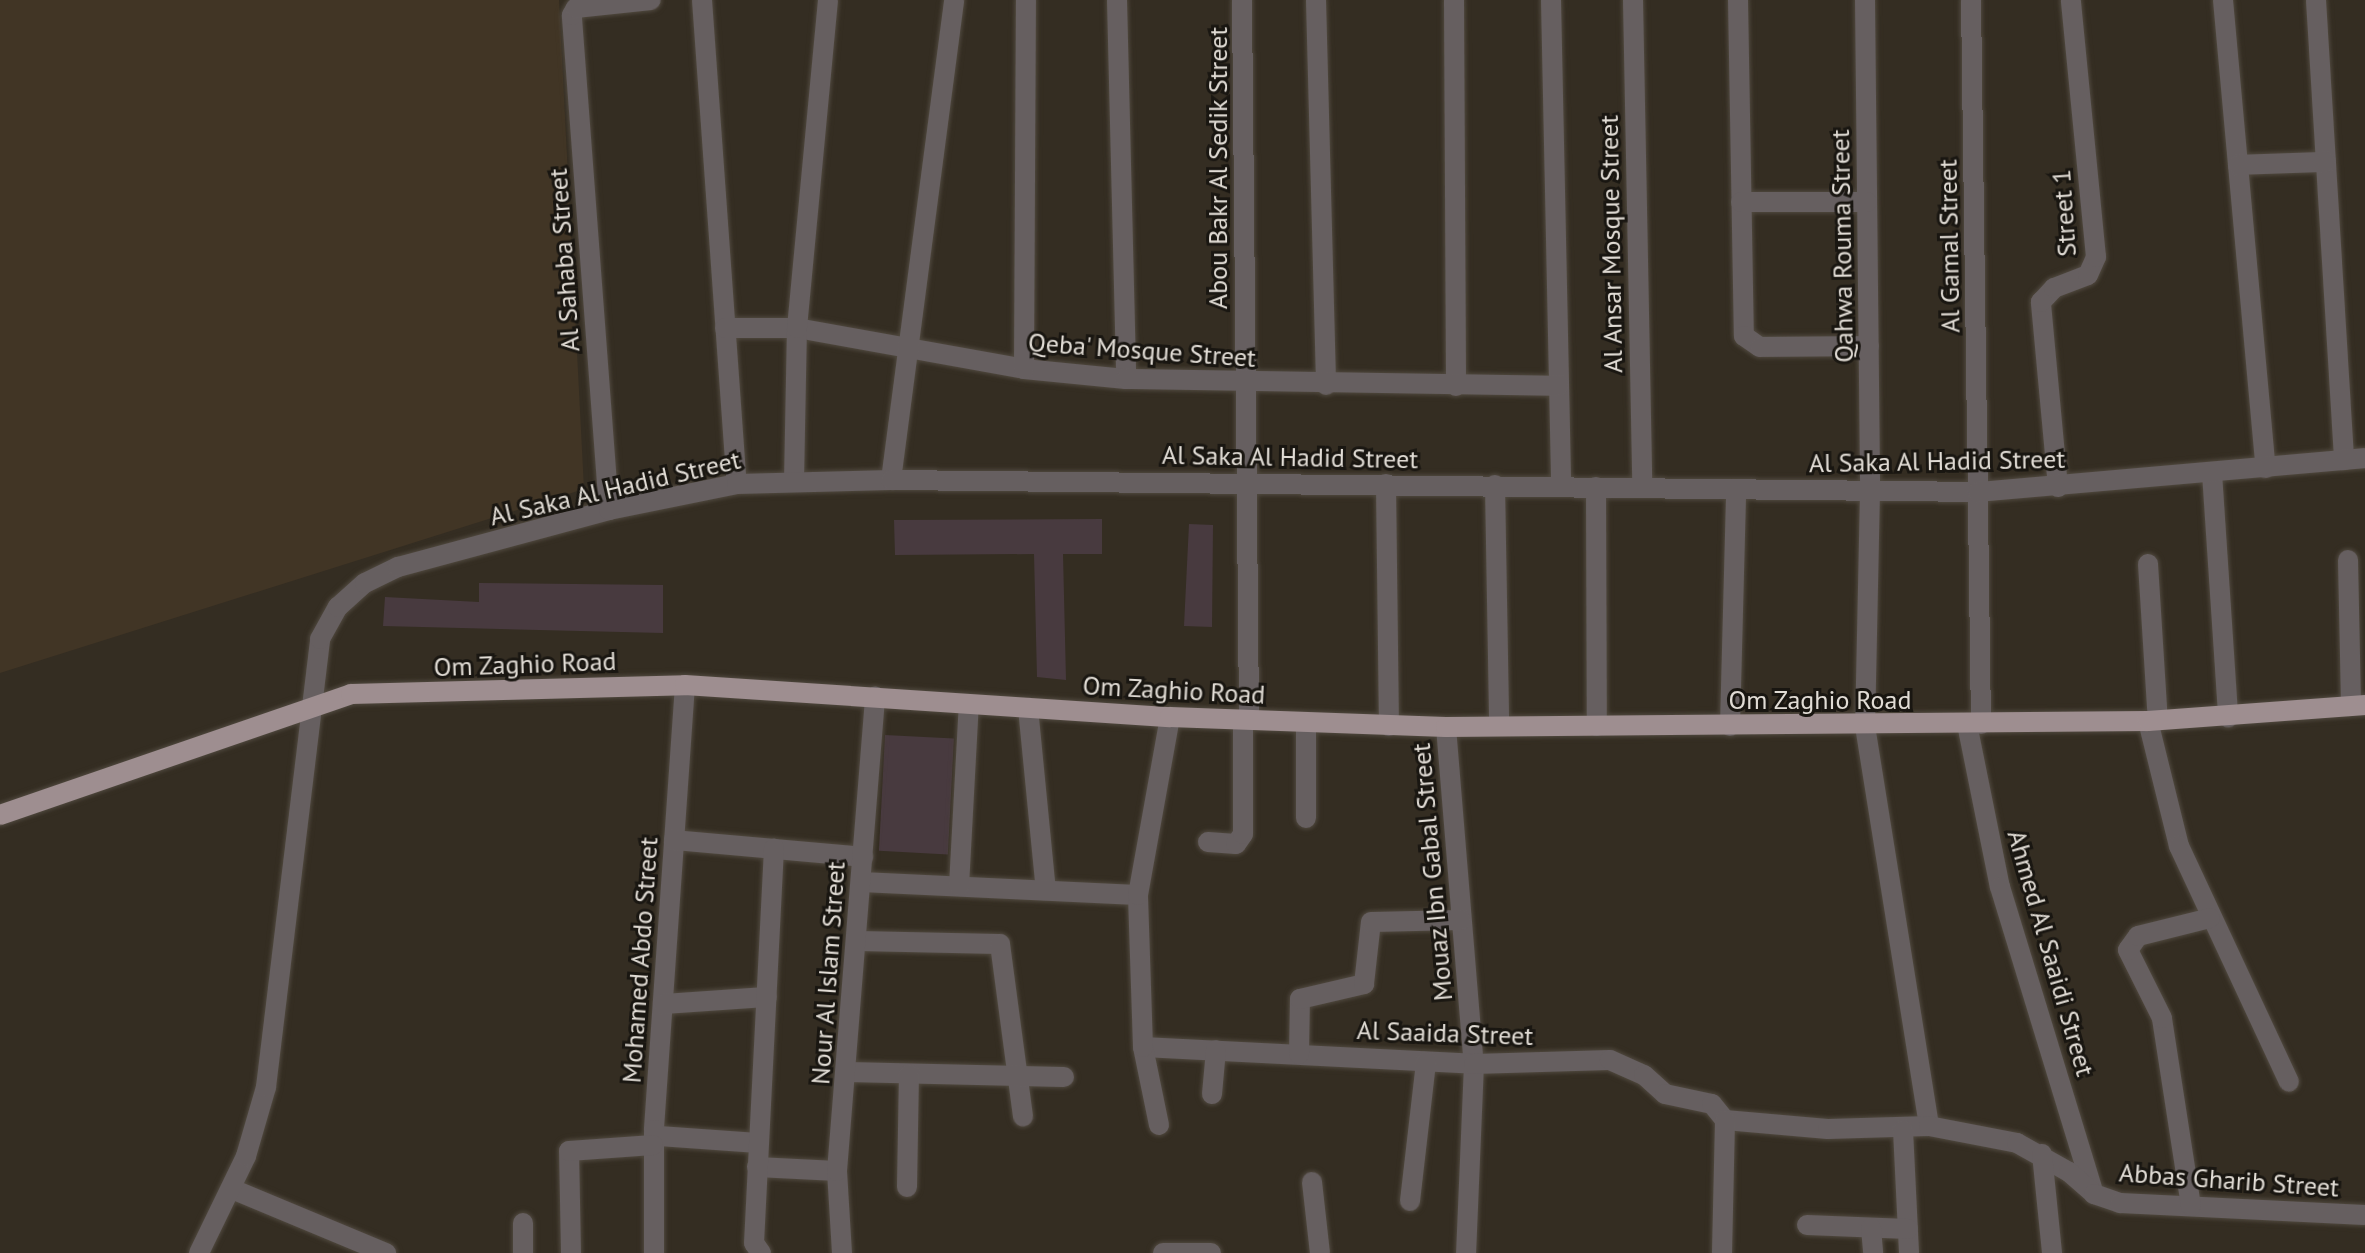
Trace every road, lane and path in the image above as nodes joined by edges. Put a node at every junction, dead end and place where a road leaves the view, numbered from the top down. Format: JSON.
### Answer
{"nodes":[{"id":1,"x":651,"y":0,"type":"edge"},
{"id":2,"x":702,"y":0,"type":"edge"},
{"id":3,"x":828,"y":0,"type":"edge"},
{"id":4,"x":954,"y":0,"type":"edge"},
{"id":5,"x":1026,"y":0,"type":"edge"},
{"id":6,"x":1117,"y":0,"type":"edge"},
{"id":7,"x":1242,"y":0,"type":"edge"},
{"id":8,"x":1316,"y":0,"type":"edge"},
{"id":9,"x":1454,"y":0,"type":"edge"},
{"id":10,"x":1551,"y":0,"type":"edge"},
{"id":11,"x":1633,"y":0,"type":"edge"},
{"id":12,"x":1738,"y":0,"type":"edge"},
{"id":13,"x":1865,"y":0,"type":"edge"},
{"id":14,"x":1971,"y":0,"type":"edge"},
{"id":15,"x":2071,"y":0,"type":"edge"},
{"id":16,"x":2223,"y":0,"type":"edge"},
{"id":17,"x":2316,"y":0,"type":"edge"},
{"id":18,"x":2326,"y":162,"type":"junction"},
{"id":19,"x":2238,"y":165,"type":"junction"},
{"id":20,"x":1741,"y":202,"type":"junction"},
{"id":21,"x":1867,"y":202,"type":"junction"},
{"id":22,"x":725,"y":328,"type":"junction"},
{"id":23,"x":797,"y":328,"type":"junction"},
{"id":24,"x":1869,"y":346,"type":"junction"},
{"id":25,"x":908,"y":348,"type":"junction"},
{"id":26,"x":1024,"y":369,"type":"junction"},
{"id":27,"x":1126,"y":379,"type":"junction"},
{"id":28,"x":1245,"y":385,"type":"junction"},
{"id":29,"x":1326,"y":385,"type":"junction"},
{"id":30,"x":1456,"y":386,"type":"junction"},
{"id":31,"x":1559,"y":386,"type":"junction"},
{"id":32,"x":2365,"y":458,"type":"edge"},
{"id":33,"x":2344,"y":460,"type":"junction"},
{"id":34,"x":2266,"y":468,"type":"junction"},
{"id":35,"x":2212,"y":473,"type":"junction"},
{"id":36,"x":891,"y":480,"type":"junction"},
{"id":37,"x":794,"y":482,"type":"junction"},
{"id":38,"x":1246,"y":482,"type":"junction"},
{"id":39,"x":737,"y":484,"type":"junction"},
{"id":40,"x":1386,"y":484,"type":"junction"},
{"id":41,"x":1495,"y":485,"type":"junction"},
{"id":42,"x":1561,"y":487,"type":"junction"},
{"id":43,"x":1596,"y":487,"type":"junction"},
{"id":44,"x":2058,"y":487,"type":"junction"},
{"id":45,"x":1642,"y":488,"type":"junction"},
{"id":46,"x":1736,"y":489,"type":"junction"},
{"id":47,"x":1870,"y":491,"type":"junction"},
{"id":48,"x":1978,"y":492,"type":"junction"},
{"id":49,"x":609,"y":510,"type":"junction"},
{"id":50,"x":2348,"y":560,"type":"dead end"},
{"id":51,"x":2148,"y":564,"type":"dead end"},
{"id":52,"x":685,"y":685,"type":"junction"},
{"id":53,"x":875,"y":697,"type":"junction"},
{"id":54,"x":311,"y":704,"type":"junction"},
{"id":55,"x":969,"y":704,"type":"junction"},
{"id":56,"x":2358,"y":705,"type":"edge"},
{"id":57,"x":1028,"y":708,"type":"junction"},
{"id":58,"x":1170,"y":717,"type":"junction"},
{"id":59,"x":2228,"y":717,"type":"junction"},
{"id":60,"x":1246,"y":720,"type":"junction"},
{"id":61,"x":2153,"y":721,"type":"junction"},
{"id":62,"x":1306,"y":722,"type":"junction"},
{"id":63,"x":1974,"y":724,"type":"junction"},
{"id":64,"x":1389,"y":726,"type":"junction"},
{"id":65,"x":1499,"y":726,"type":"junction"},
{"id":66,"x":1597,"y":726,"type":"junction"},
{"id":67,"x":1730,"y":726,"type":"junction"},
{"id":68,"x":1865,"y":726,"type":"junction"},
{"id":69,"x":1446,"y":727,"type":"junction"},
{"id":70,"x":0,"y":815,"type":"edge"},
{"id":71,"x":1306,"y":818,"type":"dead end"},
{"id":72,"x":674,"y":840,"type":"junction"},
{"id":73,"x":1208,"y":842,"type":"dead end"},
{"id":74,"x":774,"y":849,"type":"junction"},
{"id":75,"x":863,"y":857,"type":"junction"},
{"id":76,"x":861,"y":882,"type":"junction"},
{"id":77,"x":959,"y":886,"type":"junction"},
{"id":78,"x":1046,"y":890,"type":"junction"},
{"id":79,"x":1138,"y":895,"type":"junction"},
{"id":80,"x":2210,"y":918,"type":"junction"},
{"id":81,"x":1461,"y":920,"type":"junction"},
{"id":82,"x":857,"y":941,"type":"junction"},
{"id":83,"x":767,"y":997,"type":"junction"},
{"id":84,"x":663,"y":1004,"type":"junction"},
{"id":85,"x":1143,"y":1047,"type":"junction"},
{"id":86,"x":1216,"y":1050,"type":"junction"},
{"id":87,"x":1299,"y":1054,"type":"junction"},
{"id":88,"x":1426,"y":1062,"type":"junction"},
{"id":89,"x":1474,"y":1064,"type":"junction"},
{"id":90,"x":847,"y":1072,"type":"junction"},
{"id":91,"x":909,"y":1074,"type":"junction"},
{"id":92,"x":1018,"y":1076,"type":"junction"},
{"id":93,"x":1064,"y":1077,"type":"dead end"},
{"id":94,"x":2289,"y":1082,"type":"dead end"},
{"id":95,"x":1212,"y":1094,"type":"dead end"},
{"id":96,"x":1023,"y":1116,"type":"dead end"},
{"id":97,"x":1725,"y":1120,"type":"junction"},
{"id":98,"x":1159,"y":1125,"type":"dead end"},
{"id":99,"x":1929,"y":1126,"type":"junction"},
{"id":100,"x":1903,"y":1130,"type":"junction"},
{"id":101,"x":654,"y":1138,"type":"junction"},
{"id":102,"x":758,"y":1143,"type":"junction"},
{"id":103,"x":2042,"y":1154,"type":"junction"},
{"id":104,"x":757,"y":1167,"type":"junction"},
{"id":105,"x":837,"y":1171,"type":"junction"},
{"id":106,"x":1312,"y":1182,"type":"dead end"},
{"id":107,"x":907,"y":1187,"type":"dead end"},
{"id":108,"x":232,"y":1189,"type":"junction"},
{"id":109,"x":2094,"y":1194,"type":"junction"},
{"id":110,"x":1410,"y":1201,"type":"dead end"},
{"id":111,"x":2191,"y":1206,"type":"junction"},
{"id":112,"x":2365,"y":1215,"type":"edge"},
{"id":113,"x":523,"y":1223,"type":"dead end"},
{"id":114,"x":1807,"y":1225,"type":"dead end"},
{"id":115,"x":1871,"y":1228,"type":"junction"},
{"id":116,"x":1908,"y":1229,"type":"junction"},
{"id":117,"x":199,"y":1253,"type":"edge"},
{"id":118,"x":386,"y":1253,"type":"edge"},
{"id":119,"x":523,"y":1253,"type":"edge"},
{"id":120,"x":571,"y":1253,"type":"edge"},
{"id":121,"x":654,"y":1253,"type":"edge"},
{"id":122,"x":761,"y":1253,"type":"edge"},
{"id":123,"x":842,"y":1253,"type":"edge"},
{"id":124,"x":1163,"y":1253,"type":"edge"},
{"id":125,"x":1211,"y":1253,"type":"edge"},
{"id":126,"x":1320,"y":1253,"type":"edge"},
{"id":127,"x":1466,"y":1253,"type":"edge"},
{"id":128,"x":1722,"y":1253,"type":"edge"},
{"id":129,"x":1873,"y":1253,"type":"edge"},
{"id":130,"x":1909,"y":1253,"type":"edge"},
{"id":131,"x":2052,"y":1253,"type":"edge"}],
"edges":[{"from":1,"to":49,"type":"street","name":"Al Sahaba Street"},
{"from":2,"to":22,"type":"street"},
{"from":3,"to":23,"type":"street"},
{"from":4,"to":25,"type":"street"},
{"from":5,"to":26,"type":"street"},
{"from":6,"to":27,"type":"street"},
{"from":7,"to":28,"type":"street","name":"Abou Bakr Al Sedik Street"},
{"from":8,"to":29,"type":"street"},
{"from":9,"to":30,"type":"street"},
{"from":10,"to":31,"type":"street"},
{"from":11,"to":45,"type":"street","name":"Al Ansar Mosque Street"},
{"from":12,"to":20,"type":"street"},
{"from":13,"to":21,"type":"street","name":"Qahwa Rouma Street"},
{"from":14,"to":48,"type":"street","name":"Al Gamal Street"},
{"from":15,"to":44,"type":"street","name":"Street 1"},
{"from":16,"to":19,"type":"street"},
{"from":17,"to":18,"type":"street"},
{"from":18,"to":19,"type":"street"},
{"from":18,"to":33,"type":"street"},
{"from":19,"to":34,"type":"street"},
{"from":20,"to":21,"type":"street"},
{"from":20,"to":24,"type":"street"},
{"from":21,"to":24,"type":"street","name":"Qahwa Rouma Street"},
{"from":22,"to":23,"type":"street","name":"Qeba' Mosque Street"},
{"from":22,"to":39,"type":"street"},
{"from":23,"to":25,"type":"street","name":"Qeba' Mosque Street"},
{"from":23,"to":37,"type":"street"},
{"from":24,"to":47,"type":"street","name":"Qahwa Rouma Street"},
{"from":25,"to":26,"type":"street","name":"Qeba' Mosque Street"},
{"from":25,"to":36,"type":"street"},
{"from":26,"to":27,"type":"street","name":"Qeba' Mosque Street"},
{"from":27,"to":28,"type":"street","name":"Qeba' Mosque Street"},
{"from":28,"to":29,"type":"street","name":"Qeba' Mosque Street"},
{"from":28,"to":38,"type":"street","name":"Abou Bakr Al Sedik Street"},
{"from":29,"to":30,"type":"street","name":"Qeba' Mosque Street"},
{"from":30,"to":31,"type":"street","name":"Qeba' Mosque Street"},
{"from":31,"to":42,"type":"street"},
{"from":32,"to":33,"type":"street","name":"Al Saka Al Hadid Street"},
{"from":33,"to":34,"type":"street","name":"Al Saka Al Hadid Street"},
{"from":34,"to":35,"type":"street","name":"Al Saka Al Hadid Street"},
{"from":35,"to":44,"type":"street","name":"Al Saka Al Hadid Street"},
{"from":35,"to":59,"type":"street"},
{"from":36,"to":37,"type":"street","name":"Al Saka Al Hadid Street"},
{"from":36,"to":38,"type":"street","name":"Al Saka Al Hadid Street"},
{"from":37,"to":39,"type":"street","name":"Al Saka Al Hadid Street"},
{"from":38,"to":40,"type":"street","name":"Al Saka Al Hadid Street"},
{"from":38,"to":60,"type":"street","name":"Abou Bakr Al Sedik Street"},
{"from":39,"to":49,"type":"street","name":"Al Saka Al Hadid Street"},
{"from":40,"to":41,"type":"street","name":"Al Saka Al Hadid Street"},
{"from":40,"to":64,"type":"street"},
{"from":41,"to":42,"type":"street","name":"Al Saka Al Hadid Street"},
{"from":41,"to":65,"type":"street"},
{"from":42,"to":43,"type":"street","name":"Al Saka Al Hadid Street"},
{"from":43,"to":45,"type":"street","name":"Al Saka Al Hadid Street"},
{"from":43,"to":66,"type":"street"},
{"from":44,"to":48,"type":"street","name":"Al Saka Al Hadid Street"},
{"from":45,"to":46,"type":"street","name":"Al Saka Al Hadid Street"},
{"from":46,"to":47,"type":"street","name":"Al Saka Al Hadid Street"},
{"from":46,"to":67,"type":"street"},
{"from":47,"to":48,"type":"street","name":"Al Saka Al Hadid Street"},
{"from":47,"to":68,"type":"street","name":"Qahwa Rouma Street"},
{"from":48,"to":63,"type":"street","name":"Al Gamal Street"},
{"from":49,"to":54,"type":"street","name":"Al Saka Al Hadid Street"},
{"from":50,"to":56,"type":"street"},
{"from":51,"to":61,"type":"street"},
{"from":52,"to":53,"type":"main road","name":"Om Zaghio Road"},
{"from":52,"to":54,"type":"main road","name":"Om Zaghio Road"},
{"from":52,"to":72,"type":"street","name":"Mohamed Abdo Street"},
{"from":53,"to":55,"type":"main road","name":"Om Zaghio Road"},
{"from":53,"to":75,"type":"street","name":"Nour Al Islam Street"},
{"from":54,"to":70,"type":"main road","name":"Om Zaghio Road"},
{"from":54,"to":108,"type":"street","name":"Al Saka Al Hadid Street"},
{"from":55,"to":57,"type":"main road","name":"Om Zaghio Road"},
{"from":55,"to":77,"type":"street"},
{"from":56,"to":59,"type":"main road","name":"Om Zaghio Road"},
{"from":57,"to":58,"type":"main road","name":"Om Zaghio Road"},
{"from":57,"to":78,"type":"street"},
{"from":58,"to":60,"type":"main road","name":"Om Zaghio Road"},
{"from":58,"to":79,"type":"street"},
{"from":59,"to":61,"type":"main road","name":"Om Zaghio Road"},
{"from":60,"to":62,"type":"main road","name":"Om Zaghio Road"},
{"from":60,"to":73,"type":"street","name":"Abou Bakr Al Sedik Street"},
{"from":61,"to":63,"type":"main road","name":"Om Zaghio Road"},
{"from":61,"to":80,"type":"street"},
{"from":62,"to":64,"type":"main road","name":"Om Zaghio Road"},
{"from":62,"to":71,"type":"street"},
{"from":63,"to":68,"type":"main road","name":"Om Zaghio Road"},
{"from":63,"to":109,"type":"street","name":"Ahmed Al Saaidi Street"},
{"from":64,"to":69,"type":"main road","name":"Om Zaghio Road"},
{"from":65,"to":66,"type":"main road","name":"Om Zaghio Road"},
{"from":65,"to":69,"type":"main road","name":"Om Zaghio Road"},
{"from":66,"to":67,"type":"main road","name":"Om Zaghio Road"},
{"from":67,"to":68,"type":"main road","name":"Om Zaghio Road"},
{"from":68,"to":99,"type":"street","name":"Qahwa Rouma Street"},
{"from":69,"to":81,"type":"street","name":"Mouaz Ibn Gabal Street"},
{"from":72,"to":74,"type":"street"},
{"from":72,"to":84,"type":"street","name":"Mohamed Abdo Street"},
{"from":74,"to":75,"type":"street"},
{"from":74,"to":83,"type":"street"},
{"from":75,"to":76,"type":"street","name":"Nour Al Islam Street"},
{"from":76,"to":77,"type":"street"},
{"from":76,"to":82,"type":"street","name":"Nour Al Islam Street"},
{"from":77,"to":78,"type":"street"},
{"from":78,"to":79,"type":"street"},
{"from":79,"to":85,"type":"street"},
{"from":80,"to":94,"type":"street"},
{"from":80,"to":111,"type":"street"},
{"from":81,"to":87,"type":"street"},
{"from":81,"to":89,"type":"street","name":"Mouaz Ibn Gabal Street"},
{"from":82,"to":90,"type":"street","name":"Nour Al Islam Street"},
{"from":82,"to":92,"type":"street"},
{"from":83,"to":84,"type":"street"},
{"from":83,"to":102,"type":"street"},
{"from":84,"to":101,"type":"street","name":"Mohamed Abdo Street"},
{"from":85,"to":86,"type":"street","name":"Al Saaida Street"},
{"from":85,"to":98,"type":"street"},
{"from":86,"to":87,"type":"street","name":"Al Saaida Street"},
{"from":86,"to":95,"type":"street"},
{"from":87,"to":88,"type":"street","name":"Al Saaida Street"},
{"from":88,"to":89,"type":"street","name":"Al Saaida Street"},
{"from":88,"to":110,"type":"street"},
{"from":89,"to":97,"type":"street","name":"Al Saaida Street"},
{"from":89,"to":127,"type":"street","name":"Mouaz Ibn Gabal Street"},
{"from":90,"to":91,"type":"street"},
{"from":90,"to":105,"type":"street","name":"Nour Al Islam Street"},
{"from":91,"to":92,"type":"street"},
{"from":91,"to":107,"type":"street"},
{"from":92,"to":93,"type":"street"},
{"from":92,"to":96,"type":"street"},
{"from":97,"to":100,"type":"street","name":"Abbas Gharib Street"},
{"from":97,"to":128,"type":"street"},
{"from":99,"to":100,"type":"street","name":"Abbas Gharib Street"},
{"from":99,"to":103,"type":"street","name":"Abbas Gharib Street"},
{"from":100,"to":116,"type":"street"},
{"from":101,"to":102,"type":"street"},
{"from":101,"to":120,"type":"street"},
{"from":101,"to":121,"type":"street","name":"Mohamed Abdo Street"},
{"from":102,"to":104,"type":"street"},
{"from":103,"to":109,"type":"street","name":"Abbas Gharib Street"},
{"from":103,"to":131,"type":"street"},
{"from":104,"to":105,"type":"street"},
{"from":104,"to":122,"type":"street"},
{"from":105,"to":123,"type":"street","name":"Nour Al Islam Street"},
{"from":106,"to":126,"type":"street"},
{"from":108,"to":117,"type":"street","name":"Al Saka Al Hadid Street"},
{"from":108,"to":118,"type":"street"},
{"from":109,"to":111,"type":"street","name":"Abbas Gharib Street"},
{"from":111,"to":112,"type":"street","name":"Abbas Gharib Street"},
{"from":113,"to":119,"type":"street"},
{"from":114,"to":115,"type":"street"},
{"from":115,"to":116,"type":"street"},
{"from":115,"to":129,"type":"street"},
{"from":116,"to":130,"type":"street"},
{"from":124,"to":125,"type":"street"}]}
